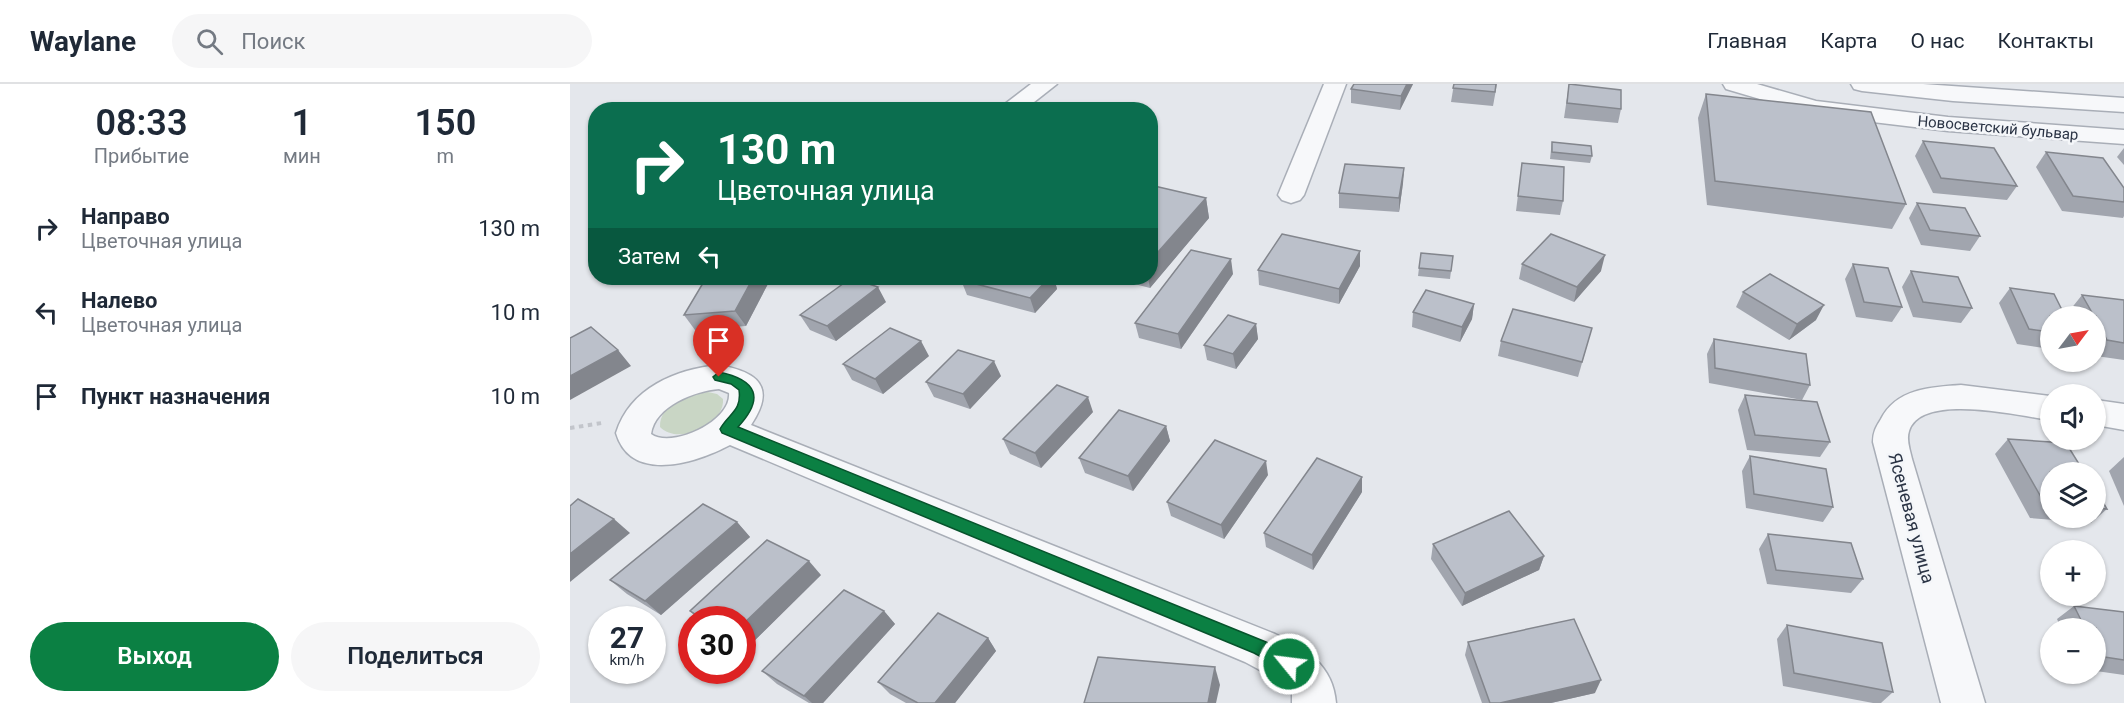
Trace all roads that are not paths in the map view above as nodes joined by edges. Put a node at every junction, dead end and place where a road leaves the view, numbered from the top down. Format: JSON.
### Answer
{"nodes":[{"id":1,"x":1046,"y":84,"type":"edge"},
{"id":2,"x":1335,"y":84,"type":"edge"},
{"id":3,"x":1734,"y":84,"type":"edge"},
{"id":4,"x":1862,"y":84,"type":"edge"},
{"id":5,"x":1020,"y":102,"type":"edge"},
{"id":6,"x":2124,"y":105,"type":"edge"},
{"id":7,"x":1872,"y":115,"type":"junction"},
{"id":8,"x":2124,"y":137,"type":"edge"},
{"id":9,"x":1291,"y":195,"type":"dead end"},
{"id":10,"x":2040,"y":407,"type":"edge"},
{"id":11,"x":2106,"y":414,"type":"edge"},
{"id":12,"x":2124,"y":417,"type":"edge"},
{"id":13,"x":727,"y":429,"type":"dead end"},
{"id":14,"x":1314,"y":703,"type":"edge"},
{"id":15,"x":1963,"y":703,"type":"edge"}],
"edges":[{"from":1,"to":5,"type":"street"},
{"from":2,"to":9,"type":"street"},
{"from":3,"to":7,"type":"street","name":"Новосветский бульвар"},
{"from":4,"to":6,"type":"street"},
{"from":4,"to":7,"type":"street"},
{"from":7,"to":8,"type":"street","name":"Новосветский бульвар"},
{"from":10,"to":15,"type":"street","name":"Ясеневая улица"},
{"from":11,"to":12,"type":"street"},
{"from":13,"to":14,"type":"street"}]}
